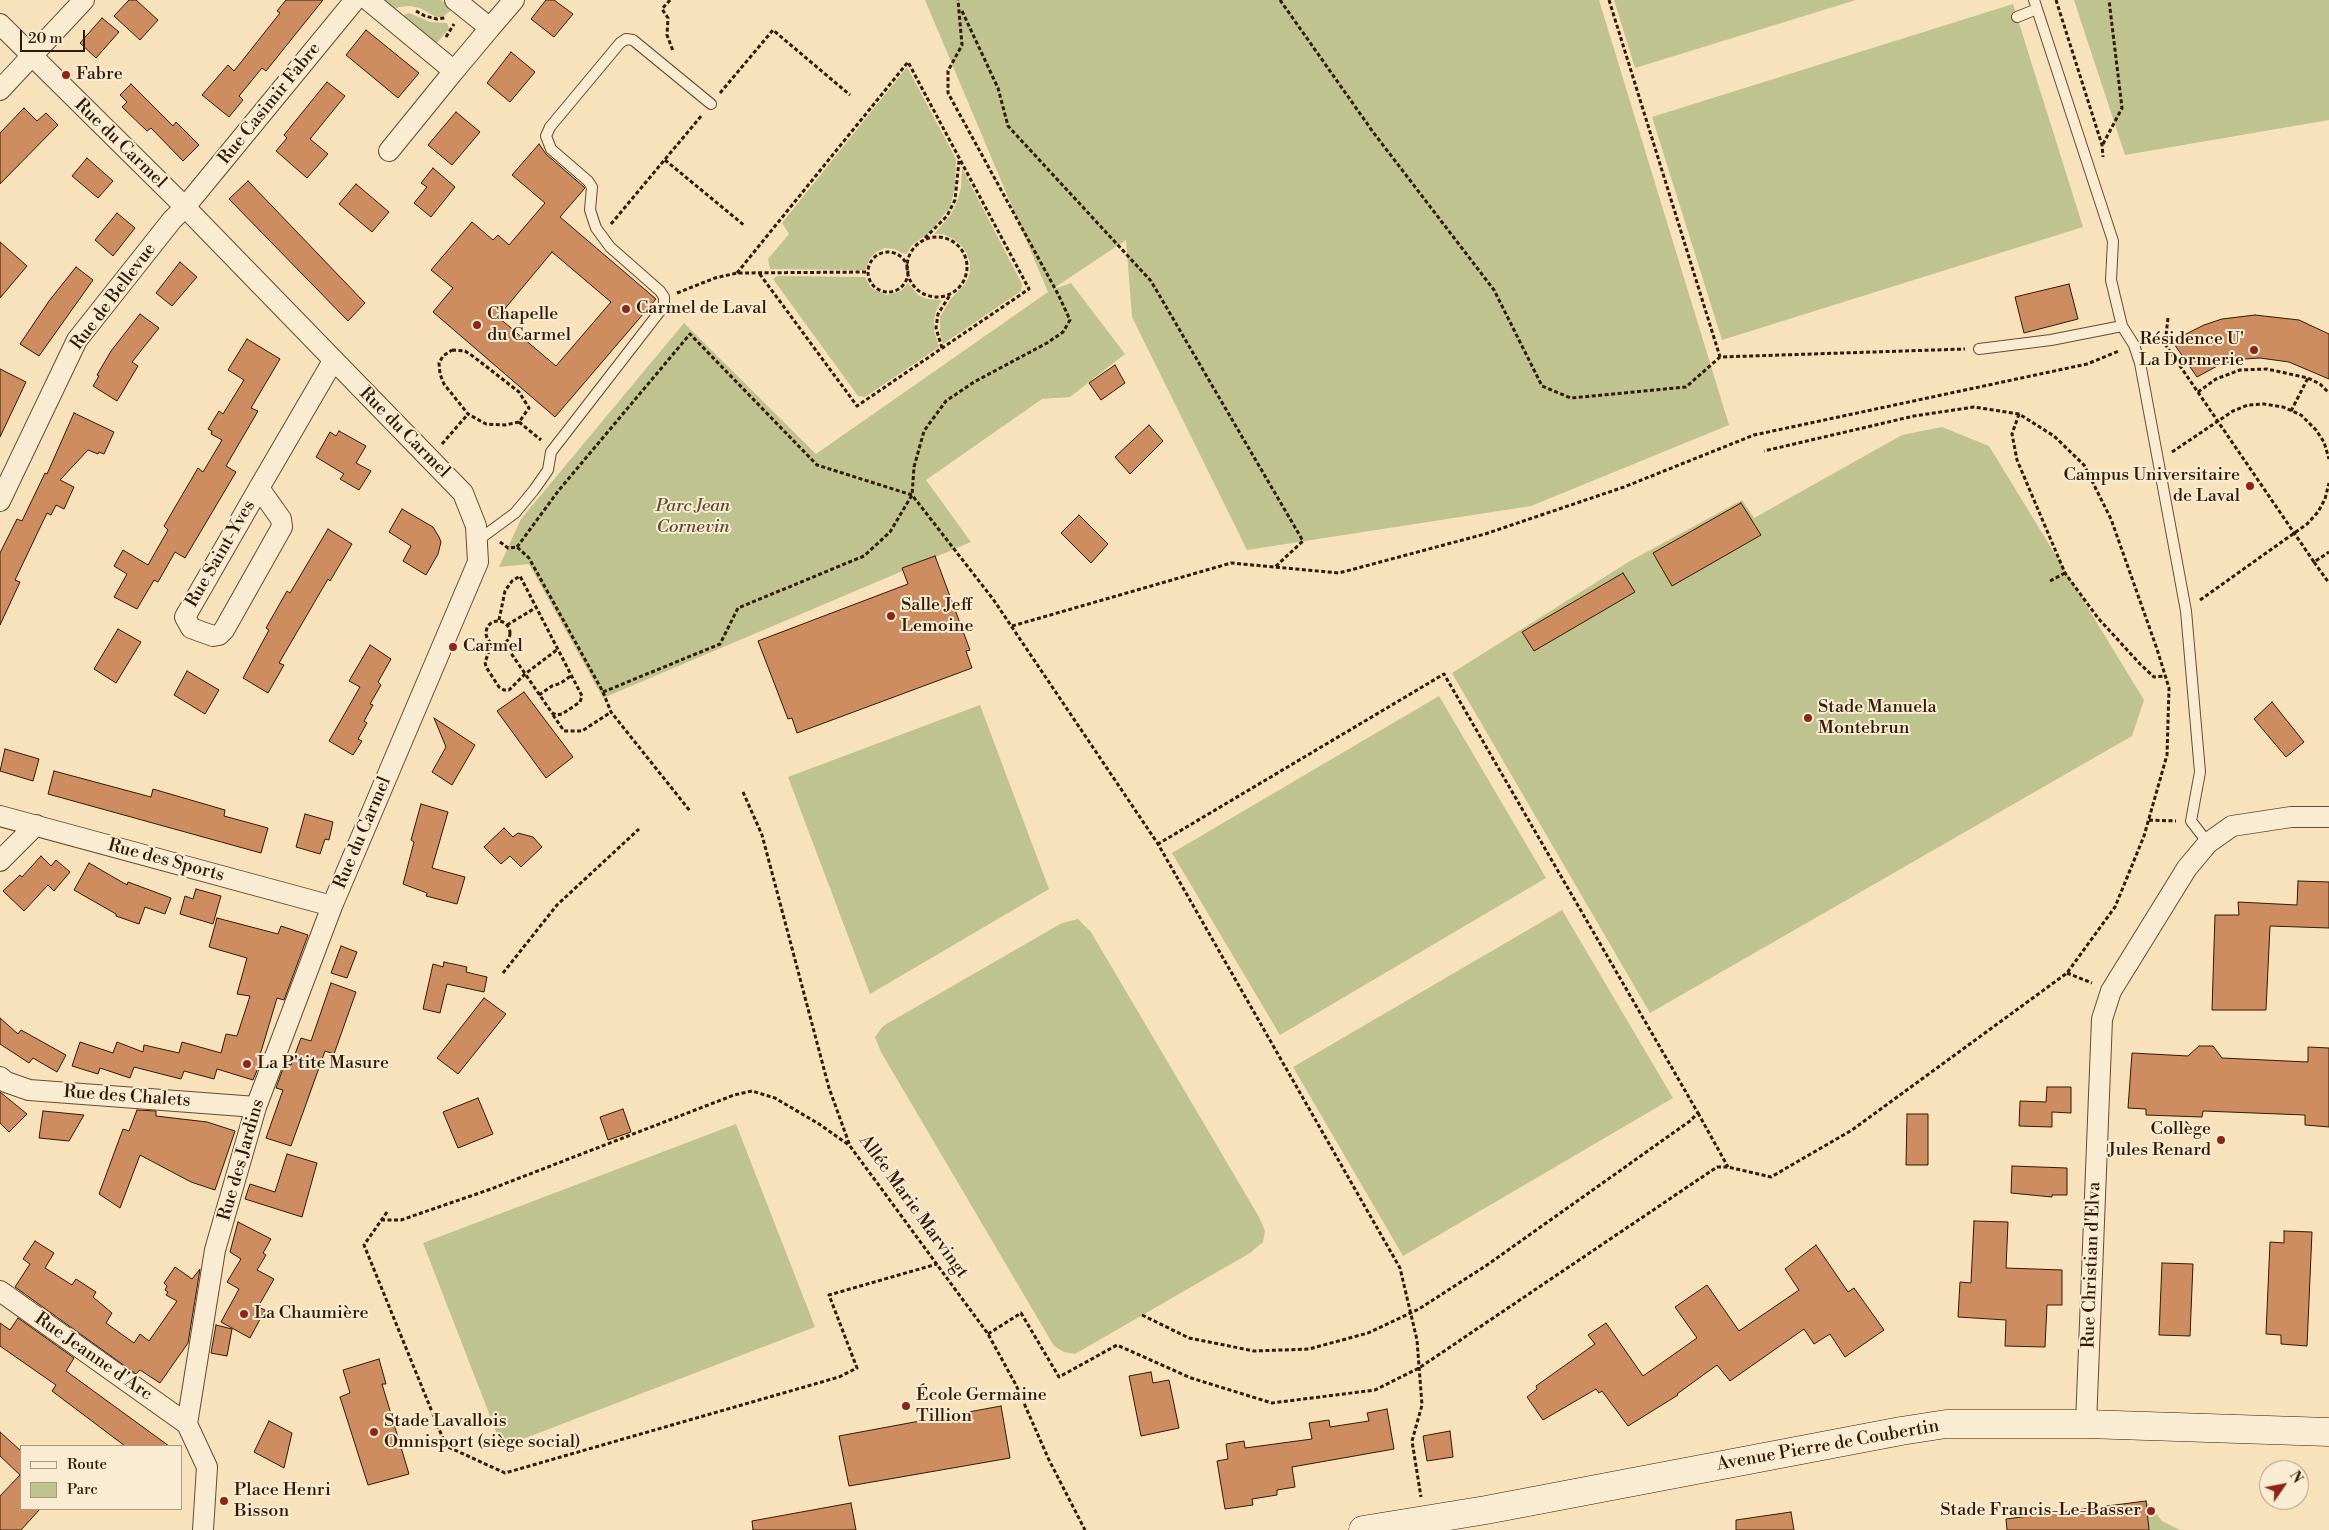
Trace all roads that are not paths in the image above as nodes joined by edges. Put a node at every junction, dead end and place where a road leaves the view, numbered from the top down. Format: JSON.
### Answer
{"nodes":[{"id":1,"x":84,"y":0,"type":"edge"},
{"id":2,"x":355,"y":0,"type":"edge"},
{"id":3,"x":368,"y":0,"type":"edge"},
{"id":4,"x":514,"y":0,"type":"edge"},
{"id":5,"x":456,"y":5,"type":"edge"},
{"id":6,"x":2036,"y":5,"type":"edge"},
{"id":7,"x":2017,"y":17,"type":"dead end"},
{"id":8,"x":0,"y":24,"type":"edge"},
{"id":9,"x":490,"y":28,"type":"junction"},
{"id":10,"x":32,"y":56,"type":"junction"},
{"id":11,"x":454,"y":71,"type":"junction"},
{"id":12,"x":0,"y":90,"type":"edge"},
{"id":13,"x":711,"y":104,"type":"dead end"},
{"id":14,"x":389,"y":151,"type":"dead end"},
{"id":15,"x":185,"y":207,"type":"junction"},
{"id":16,"x":2122,"y":326,"type":"junction"},
{"id":17,"x":1979,"y":349,"type":"road end"},
{"id":18,"x":333,"y":361,"type":"junction"},
{"id":19,"x":259,"y":488,"type":"junction"},
{"id":20,"x":0,"y":501,"type":"edge"},
{"id":21,"x":477,"y":541,"type":"junction"},
{"id":22,"x":0,"y":816,"type":"edge"},
{"id":23,"x":2329,"y":817,"type":"edge"},
{"id":24,"x":36,"y":825,"type":"junction"},
{"id":25,"x":2208,"y":843,"type":"junction"},
{"id":26,"x":0,"y":861,"type":"edge"},
{"id":27,"x":332,"y":906,"type":"junction"},
{"id":28,"x":0,"y":1078,"type":"edge"},
{"id":29,"x":256,"y":1108,"type":"junction"},
{"id":30,"x":0,"y":1291,"type":"edge"},
{"id":31,"x":187,"y":1424,"type":"junction"},
{"id":32,"x":2086,"y":1424,"type":"junction"},
{"id":33,"x":2329,"y":1432,"type":"edge"},
{"id":34,"x":1461,"y":1522,"type":"edge"},
{"id":35,"x":204,"y":1530,"type":"edge"},
{"id":36,"x":1363,"y":1530,"type":"edge"}],
"edges":[{"from":1,"to":10,"type":"street"},
{"from":2,"to":15,"type":"street","name":"Rue Casimir Fabre"},
{"from":3,"to":11,"type":"street"},
{"from":4,"to":9,"type":"street"},
{"from":5,"to":9,"type":"street"},
{"from":6,"to":7,"type":"lane"},
{"from":6,"to":16,"type":"lane"},
{"from":8,"to":10,"type":"street","name":"Rue du Carmel"},
{"from":9,"to":11,"type":"street"},
{"from":10,"to":12,"type":"street"},
{"from":10,"to":15,"type":"street","name":"Rue du Carmel"},
{"from":11,"to":14,"type":"street"},
{"from":13,"to":21,"type":"lane"},
{"from":15,"to":18,"type":"street","name":"Rue du Carmel"},
{"from":15,"to":20,"type":"street","name":"Rue de Bellevue"},
{"from":16,"to":17,"type":"lane"},
{"from":16,"to":25,"type":"lane"},
{"from":18,"to":19,"type":"street","name":"Rue Saint-Yves"},
{"from":18,"to":21,"type":"street","name":"Rue du Carmel"},
{"from":19,"to":19,"type":"street","name":"Rue Saint-Yves"},
{"from":21,"to":27,"type":"street","name":"Rue du Carmel"},
{"from":22,"to":24,"type":"street","name":"Rue des Sports"},
{"from":23,"to":25,"type":"street","name":"Rue Christian d'Elva"},
{"from":24,"to":26,"type":"street"},
{"from":24,"to":27,"type":"street","name":"Rue des Sports"},
{"from":25,"to":32,"type":"street","name":"Rue Christian d'Elva"},
{"from":27,"to":29,"type":"street","name":"Rue des Jardins"},
{"from":28,"to":29,"type":"street","name":"Rue des Chalets"},
{"from":29,"to":31,"type":"street","name":"Rue des Jardins"},
{"from":30,"to":31,"type":"street","name":"Rue Jeanne d'Arc"},
{"from":31,"to":35,"type":"street"},
{"from":32,"to":33,"type":"street","name":"Avenue Pierre de Coubertin"},
{"from":32,"to":34,"type":"street","name":"Avenue Pierre de Coubertin"},
{"from":34,"to":36,"type":"street","name":"Avenue Pierre de Coubertin"}]}
